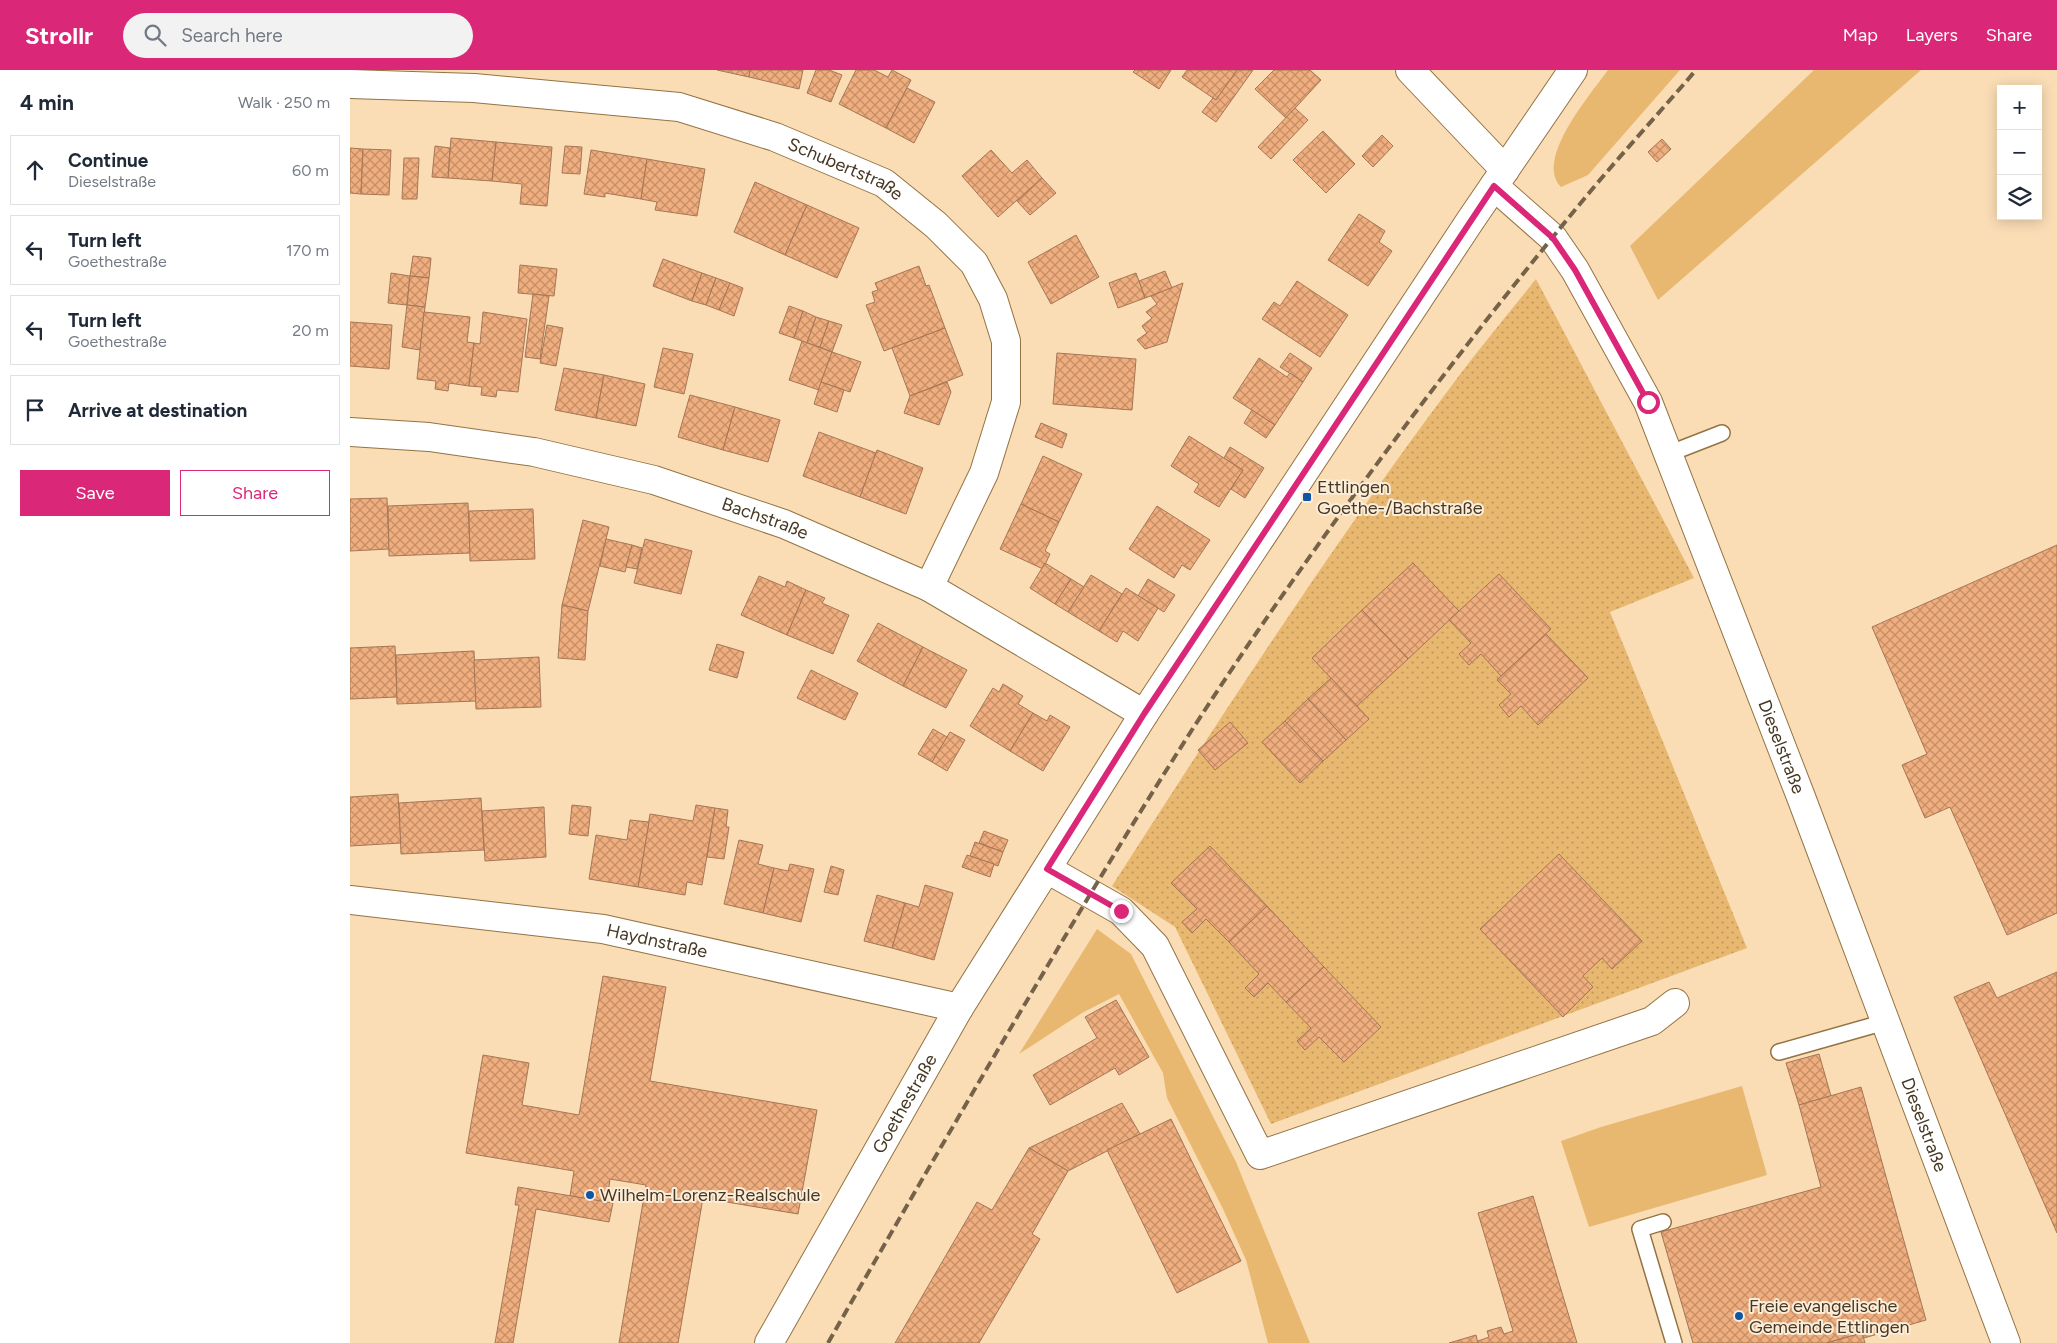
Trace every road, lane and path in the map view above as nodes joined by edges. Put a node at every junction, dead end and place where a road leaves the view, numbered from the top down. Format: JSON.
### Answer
{"nodes":[{"id":1,"x":1410,"y":70,"type":"edge"},
{"id":2,"x":1573,"y":70,"type":"edge"},
{"id":3,"x":350,"y":84,"type":"edge"},
{"id":4,"x":1499,"y":179,"type":"junction"},
{"id":5,"x":350,"y":432,"type":"edge"},
{"id":6,"x":1722,"y":432,"type":"dead end"},
{"id":7,"x":1668,"y":454,"type":"junction"},
{"id":8,"x":929,"y":587,"type":"junction"},
{"id":9,"x":1144,"y":714,"type":"junction"},
{"id":10,"x":1047,"y":869,"type":"junction"},
{"id":11,"x":350,"y":900,"type":"edge"},
{"id":12,"x":1675,"y":1003,"type":"dead end"},
{"id":13,"x":958,"y":1008,"type":"junction"},
{"id":14,"x":1885,"y":1022,"type":"junction"},
{"id":15,"x":1779,"y":1052,"type":"dead end"},
{"id":16,"x":1663,"y":1222,"type":"dead end"},
{"id":17,"x":769,"y":1343,"type":"edge"},
{"id":18,"x":1674,"y":1343,"type":"edge"},
{"id":19,"x":2006,"y":1343,"type":"edge"}],
"edges":[{"from":1,"to":4,"type":"street","name":"Dieselstraße"},
{"from":2,"to":4,"type":"street","name":"Goethestraße"},
{"from":3,"to":8,"type":"street","name":"Schubertstraße"},
{"from":4,"to":7,"type":"street","name":"Dieselstraße"},
{"from":4,"to":9,"type":"street","name":"Goethestraße"},
{"from":5,"to":8,"type":"street","name":"Bachstraße"},
{"from":6,"to":7,"type":"lane"},
{"from":7,"to":14,"type":"street","name":"Dieselstraße"},
{"from":8,"to":9,"type":"street","name":"Bachstraße"},
{"from":9,"to":10,"type":"street","name":"Goethestraße"},
{"from":10,"to":12,"type":"street"},
{"from":10,"to":13,"type":"street","name":"Goethestraße"},
{"from":11,"to":13,"type":"street","name":"Haydnstraße"},
{"from":13,"to":17,"type":"street","name":"Goethestraße"},
{"from":14,"to":15,"type":"lane"},
{"from":14,"to":19,"type":"street","name":"Dieselstraße"},
{"from":16,"to":18,"type":"lane"}]}
